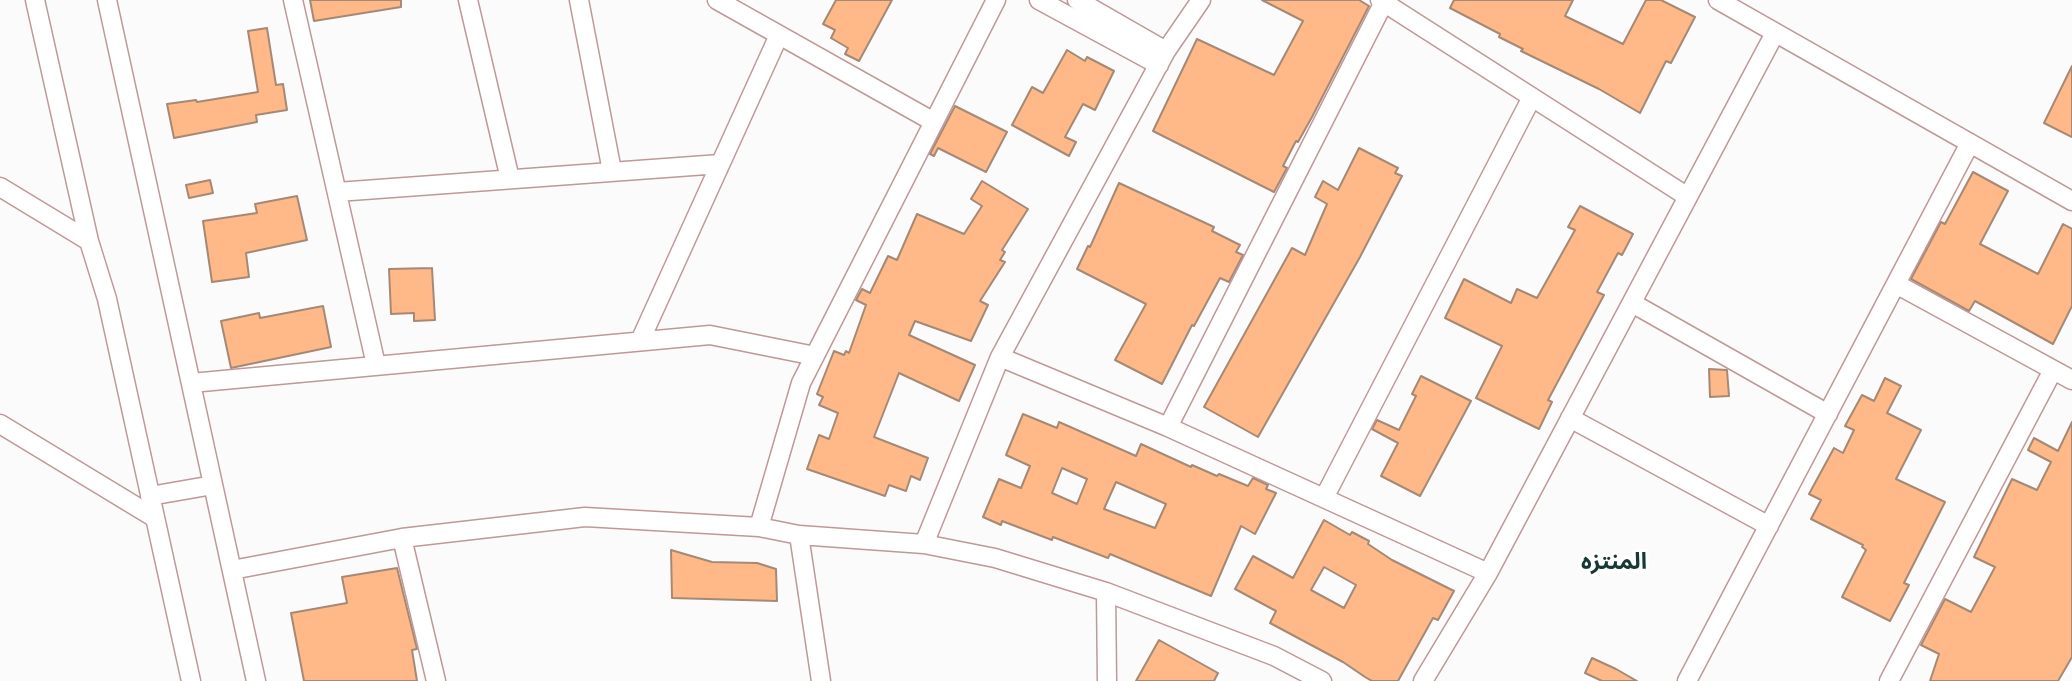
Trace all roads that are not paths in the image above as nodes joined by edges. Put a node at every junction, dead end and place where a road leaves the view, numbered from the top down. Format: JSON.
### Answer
{"nodes":[{"id":1,"x":35,"y":0,"type":"edge"},
{"id":2,"x":107,"y":0,"type":"edge"},
{"id":3,"x":293,"y":0,"type":"edge"},
{"id":4,"x":468,"y":0,"type":"edge"},
{"id":5,"x":579,"y":0,"type":"edge"},
{"id":6,"x":717,"y":0,"type":"edge"},
{"id":7,"x":996,"y":0,"type":"edge"},
{"id":8,"x":1039,"y":0,"type":"edge"},
{"id":9,"x":1077,"y":0,"type":"edge"},
{"id":10,"x":1201,"y":0,"type":"edge"},
{"id":11,"x":1718,"y":0,"type":"edge"},
{"id":12,"x":1382,"y":1,"type":"edge"},
{"id":13,"x":1775,"y":33,"type":"junction"},
{"id":14,"x":779,"y":35,"type":"junction"},
{"id":15,"x":1163,"y":58,"type":"junction"},
{"id":16,"x":1532,"y":97,"type":"junction"},
{"id":17,"x":934,"y":122,"type":"junction"},
{"id":18,"x":1970,"y":144,"type":"junction"},
{"id":19,"x":720,"y":164,"type":"junction"},
{"id":20,"x":612,"y":171,"type":"junction"},
{"id":21,"x":510,"y":180,"type":"junction"},
{"id":22,"x":0,"y":187,"type":"edge"},
{"id":23,"x":337,"y":192,"type":"junction"},
{"id":24,"x":1688,"y":197,"type":"junction"},
{"id":25,"x":2072,"y":201,"type":"edge"},
{"id":26,"x":89,"y":241,"type":"junction"},
{"id":27,"x":1896,"y":284,"type":"junction"},
{"id":28,"x":1632,"y":303,"type":"junction"},
{"id":29,"x":640,"y":341,"type":"junction"},
{"id":30,"x":815,"y":356,"type":"junction"},
{"id":31,"x":1000,"y":357,"type":"junction"},
{"id":32,"x":376,"y":365,"type":"junction"},
{"id":33,"x":2053,"y":370,"type":"junction"},
{"id":34,"x":2072,"y":380,"type":"edge"},
{"id":35,"x":191,"y":383,"type":"junction"},
{"id":36,"x":1828,"y":414,"type":"junction"},
{"id":37,"x":1570,"y":418,"type":"junction"},
{"id":38,"x":0,"y":424,"type":"edge"},
{"id":39,"x":1168,"y":427,"type":"junction"},
{"id":40,"x":213,"y":485,"type":"junction"},
{"id":41,"x":150,"y":496,"type":"junction"},
{"id":42,"x":1324,"y":498,"type":"junction"},
{"id":43,"x":155,"y":518,"type":"junction"},
{"id":44,"x":1769,"y":526,"type":"junction"},
{"id":45,"x":759,"y":527,"type":"junction"},
{"id":46,"x":799,"y":535,"type":"junction"},
{"id":47,"x":402,"y":538,"type":"junction"},
{"id":48,"x":924,"y":544,"type":"junction"},
{"id":49,"x":232,"y":570,"type":"junction"},
{"id":50,"x":1489,"y":573,"type":"junction"},
{"id":51,"x":1106,"y":592,"type":"junction"},
{"id":52,"x":1693,"y":679,"type":"edge"},
{"id":53,"x":191,"y":681,"type":"edge"},
{"id":54,"x":256,"y":681,"type":"edge"},
{"id":55,"x":436,"y":681,"type":"edge"},
{"id":56,"x":821,"y":681,"type":"edge"},
{"id":57,"x":1107,"y":681,"type":"edge"},
{"id":58,"x":1322,"y":681,"type":"edge"},
{"id":59,"x":1423,"y":681,"type":"edge"},
{"id":60,"x":1889,"y":681,"type":"edge"}],
"edges":[{"from":1,"to":26,"type":"street"},
{"from":2,"to":35,"type":"street"},
{"from":3,"to":23,"type":"street"},
{"from":4,"to":21,"type":"street"},
{"from":5,"to":20,"type":"street"},
{"from":6,"to":14,"type":"street"},
{"from":7,"to":17,"type":"street"},
{"from":8,"to":15,"type":"street"},
{"from":9,"to":15,"type":"street"},
{"from":10,"to":15,"type":"street"},
{"from":11,"to":13,"type":"street"},
{"from":12,"to":16,"type":"street"},
{"from":12,"to":39,"type":"street"},
{"from":13,"to":18,"type":"street"},
{"from":13,"to":24,"type":"street"},
{"from":14,"to":17,"type":"street"},
{"from":14,"to":19,"type":"street"},
{"from":15,"to":31,"type":"street"},
{"from":16,"to":24,"type":"street"},
{"from":16,"to":42,"type":"street"},
{"from":17,"to":30,"type":"street"},
{"from":18,"to":25,"type":"street"},
{"from":18,"to":27,"type":"street"},
{"from":19,"to":20,"type":"street"},
{"from":19,"to":29,"type":"street"},
{"from":20,"to":21,"type":"street"},
{"from":21,"to":23,"type":"street"},
{"from":22,"to":26,"type":"street"},
{"from":23,"to":32,"type":"street"},
{"from":24,"to":28,"type":"street"},
{"from":26,"to":41,"type":"street"},
{"from":27,"to":33,"type":"street"},
{"from":27,"to":36,"type":"street"},
{"from":28,"to":36,"type":"street"},
{"from":28,"to":37,"type":"street"},
{"from":29,"to":30,"type":"street"},
{"from":29,"to":32,"type":"street"},
{"from":30,"to":45,"type":"street"},
{"from":31,"to":39,"type":"street"},
{"from":31,"to":48,"type":"street"},
{"from":32,"to":35,"type":"street"},
{"from":33,"to":34,"type":"street"},
{"from":33,"to":60,"type":"street"},
{"from":35,"to":40,"type":"street"},
{"from":36,"to":44,"type":"street"},
{"from":37,"to":44,"type":"street"},
{"from":37,"to":50,"type":"street"},
{"from":38,"to":43,"type":"street"},
{"from":39,"to":42,"type":"street"},
{"from":40,"to":41,"type":"street"},
{"from":40,"to":49,"type":"street"},
{"from":41,"to":43,"type":"street"},
{"from":42,"to":50,"type":"street"},
{"from":43,"to":53,"type":"street"},
{"from":44,"to":52,"type":"street"},
{"from":45,"to":46,"type":"street"},
{"from":45,"to":47,"type":"street"},
{"from":46,"to":48,"type":"street"},
{"from":46,"to":56,"type":"street"},
{"from":47,"to":49,"type":"street"},
{"from":47,"to":55,"type":"street"},
{"from":48,"to":51,"type":"street"},
{"from":49,"to":54,"type":"street"},
{"from":50,"to":59,"type":"street"},
{"from":51,"to":57,"type":"street"},
{"from":51,"to":58,"type":"street"}]}
